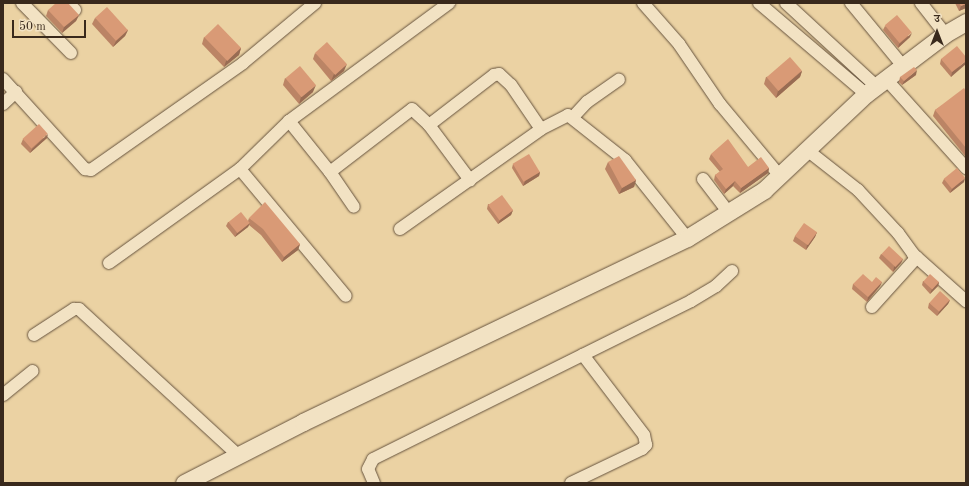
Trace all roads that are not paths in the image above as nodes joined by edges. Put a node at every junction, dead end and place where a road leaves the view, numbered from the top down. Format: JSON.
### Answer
{"nodes":[{"id":1,"x":22,"y":3,"type":"edge"},
{"id":2,"x":315,"y":3,"type":"edge"},
{"id":3,"x":449,"y":3,"type":"edge"},
{"id":4,"x":643,"y":3,"type":"edge"},
{"id":5,"x":759,"y":3,"type":"edge"},
{"id":6,"x":786,"y":3,"type":"edge"},
{"id":7,"x":850,"y":3,"type":"edge"},
{"id":8,"x":921,"y":3,"type":"edge"},
{"id":9,"x":433,"y":8,"type":"edge"},
{"id":10,"x":966,"y":22,"type":"edge"},
{"id":11,"x":945,"y":34,"type":"junction"},
{"id":12,"x":71,"y":53,"type":"dead end"},
{"id":13,"x":903,"y":66,"type":"junction"},
{"id":14,"x":3,"y":79,"type":"edge"},
{"id":15,"x":619,"y":80,"type":"dead end"},
{"id":16,"x":876,"y":86,"type":"junction"},
{"id":17,"x":16,"y":92,"type":"junction"},
{"id":18,"x":3,"y":104,"type":"edge"},
{"id":19,"x":574,"y":117,"type":"junction"},
{"id":20,"x":289,"y":121,"type":"junction"},
{"id":21,"x":429,"y":124,"type":"junction"},
{"id":22,"x":541,"y":129,"type":"junction"},
{"id":23,"x":807,"y":150,"type":"junction"},
{"id":24,"x":966,"y":168,"type":"edge"},
{"id":25,"x":240,"y":169,"type":"junction"},
{"id":26,"x":330,"y":172,"type":"junction"},
{"id":27,"x":780,"y":176,"type":"junction"},
{"id":28,"x":703,"y":179,"type":"dead end"},
{"id":29,"x":470,"y":180,"type":"junction"},
{"id":30,"x":354,"y":207,"type":"dead end"},
{"id":31,"x":729,"y":213,"type":"junction"},
{"id":32,"x":400,"y":229,"type":"dead end"},
{"id":33,"x":687,"y":238,"type":"junction"},
{"id":34,"x":917,"y":257,"type":"junction"},
{"id":35,"x":109,"y":263,"type":"dead end"},
{"id":36,"x":732,"y":271,"type":"dead end"},
{"id":37,"x":346,"y":296,"type":"dead end"},
{"id":38,"x":966,"y":301,"type":"edge"},
{"id":39,"x":872,"y":307,"type":"dead end"},
{"id":40,"x":34,"y":336,"type":"dead end"},
{"id":41,"x":583,"y":355,"type":"junction"},
{"id":42,"x":33,"y":371,"type":"dead end"},
{"id":43,"x":3,"y":395,"type":"edge"},
{"id":44,"x":238,"y":454,"type":"junction"},
{"id":45,"x":184,"y":483,"type":"edge"},
{"id":46,"x":374,"y":483,"type":"edge"},
{"id":47,"x":571,"y":483,"type":"edge"}],
"edges":[{"from":1,"to":12,"type":"street"},
{"from":2,"to":17,"type":"street"},
{"from":3,"to":9,"type":"street"},
{"from":4,"to":27,"type":"street"},
{"from":5,"to":16,"type":"street"},
{"from":6,"to":16,"type":"street"},
{"from":7,"to":13,"type":"street"},
{"from":8,"to":11,"type":"street"},
{"from":9,"to":20,"type":"street"},
{"from":10,"to":11,"type":"street"},
{"from":11,"to":13,"type":"street"},
{"from":13,"to":16,"type":"street"},
{"from":14,"to":17,"type":"street"},
{"from":15,"to":19,"type":"street"},
{"from":16,"to":23,"type":"street"},
{"from":16,"to":24,"type":"street"},
{"from":17,"to":18,"type":"street"},
{"from":19,"to":22,"type":"street"},
{"from":19,"to":33,"type":"street"},
{"from":20,"to":25,"type":"street"},
{"from":20,"to":26,"type":"street"},
{"from":21,"to":22,"type":"street"},
{"from":21,"to":26,"type":"street"},
{"from":21,"to":29,"type":"street"},
{"from":22,"to":29,"type":"street"},
{"from":23,"to":27,"type":"street"},
{"from":23,"to":34,"type":"street"},
{"from":25,"to":35,"type":"street"},
{"from":25,"to":37,"type":"street"},
{"from":26,"to":30,"type":"street"},
{"from":27,"to":31,"type":"street"},
{"from":28,"to":31,"type":"street"},
{"from":29,"to":32,"type":"street"},
{"from":31,"to":33,"type":"street"},
{"from":33,"to":44,"type":"street"},
{"from":34,"to":38,"type":"street"},
{"from":34,"to":39,"type":"street"},
{"from":36,"to":41,"type":"street"},
{"from":40,"to":44,"type":"street"},
{"from":41,"to":46,"type":"street"},
{"from":41,"to":47,"type":"street"},
{"from":42,"to":43,"type":"street"},
{"from":44,"to":45,"type":"street"}]}
